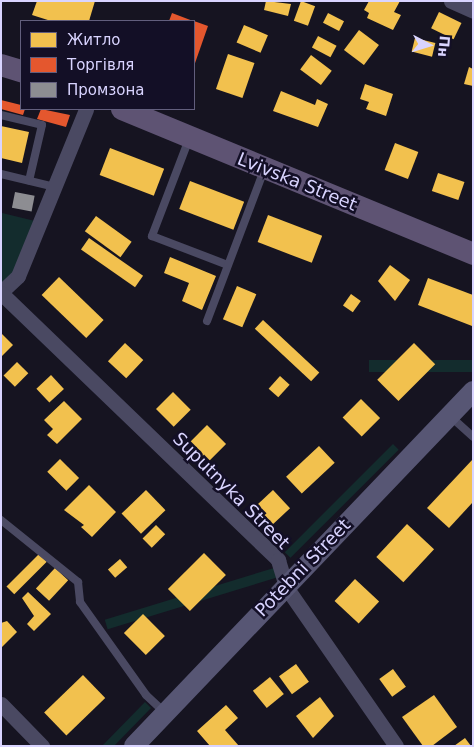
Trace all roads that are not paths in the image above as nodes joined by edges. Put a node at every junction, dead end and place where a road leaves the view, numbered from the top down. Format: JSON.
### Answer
{"nodes":[{"id":1,"x":451,"y":1,"type":"edge"},
{"id":2,"x":473,"y":12,"type":"edge"},
{"id":3,"x":1,"y":65,"type":"edge"},
{"id":4,"x":20,"y":70,"type":"edge"},
{"id":5,"x":86,"y":110,"type":"edge"},
{"id":6,"x":124,"y":110,"type":"edge"},
{"id":7,"x":1,"y":115,"type":"edge"},
{"id":8,"x":190,"y":138,"type":"junction"},
{"id":9,"x":265,"y":168,"type":"junction"},
{"id":10,"x":1,"y":174,"type":"edge"},
{"id":11,"x":30,"y":181,"type":"junction"},
{"id":12,"x":55,"y":186,"type":"junction"},
{"id":13,"x":473,"y":254,"type":"edge"},
{"id":14,"x":228,"y":265,"type":"junction"},
{"id":15,"x":1,"y":292,"type":"edge"},
{"id":16,"x":207,"y":321,"type":"dead end"},
{"id":17,"x":473,"y":391,"type":"edge"},
{"id":18,"x":450,"y":416,"type":"junction"},
{"id":19,"x":473,"y":437,"type":"edge"},
{"id":20,"x":1,"y":520,"type":"edge"},
{"id":21,"x":286,"y":587,"type":"junction"},
{"id":22,"x":1,"y":704,"type":"edge"},
{"id":23,"x":165,"y":713,"type":"junction"},
{"id":24,"x":42,"y":746,"type":"edge"},
{"id":25,"x":134,"y":746,"type":"edge"},
{"id":26,"x":396,"y":746,"type":"edge"}],
"edges":[{"from":1,"to":2,"type":"street"},
{"from":3,"to":4,"type":"main road"},
{"from":5,"to":12,"type":"street"},
{"from":6,"to":8,"type":"main road","name":"Lvivska Street"},
{"from":7,"to":11,"type":"lane"},
{"from":8,"to":9,"type":"main road","name":"Lvivska Street"},
{"from":8,"to":14,"type":"lane"},
{"from":9,"to":13,"type":"main road","name":"Lvivska Street"},
{"from":9,"to":14,"type":"lane"},
{"from":10,"to":11,"type":"lane"},
{"from":11,"to":12,"type":"lane"},
{"from":12,"to":15,"type":"street"},
{"from":14,"to":16,"type":"lane"},
{"from":15,"to":21,"type":"street","name":"Suputnyka Street"},
{"from":17,"to":18,"type":"street","name":"Potebni Street"},
{"from":18,"to":19,"type":"lane"},
{"from":18,"to":21,"type":"street","name":"Potebni Street"},
{"from":20,"to":23,"type":"lane"},
{"from":21,"to":23,"type":"street","name":"Potebni Street"},
{"from":21,"to":26,"type":"street","name":"Suputnyka Street"},
{"from":22,"to":24,"type":"street"},
{"from":23,"to":25,"type":"street","name":"Potebni Street"}]}
